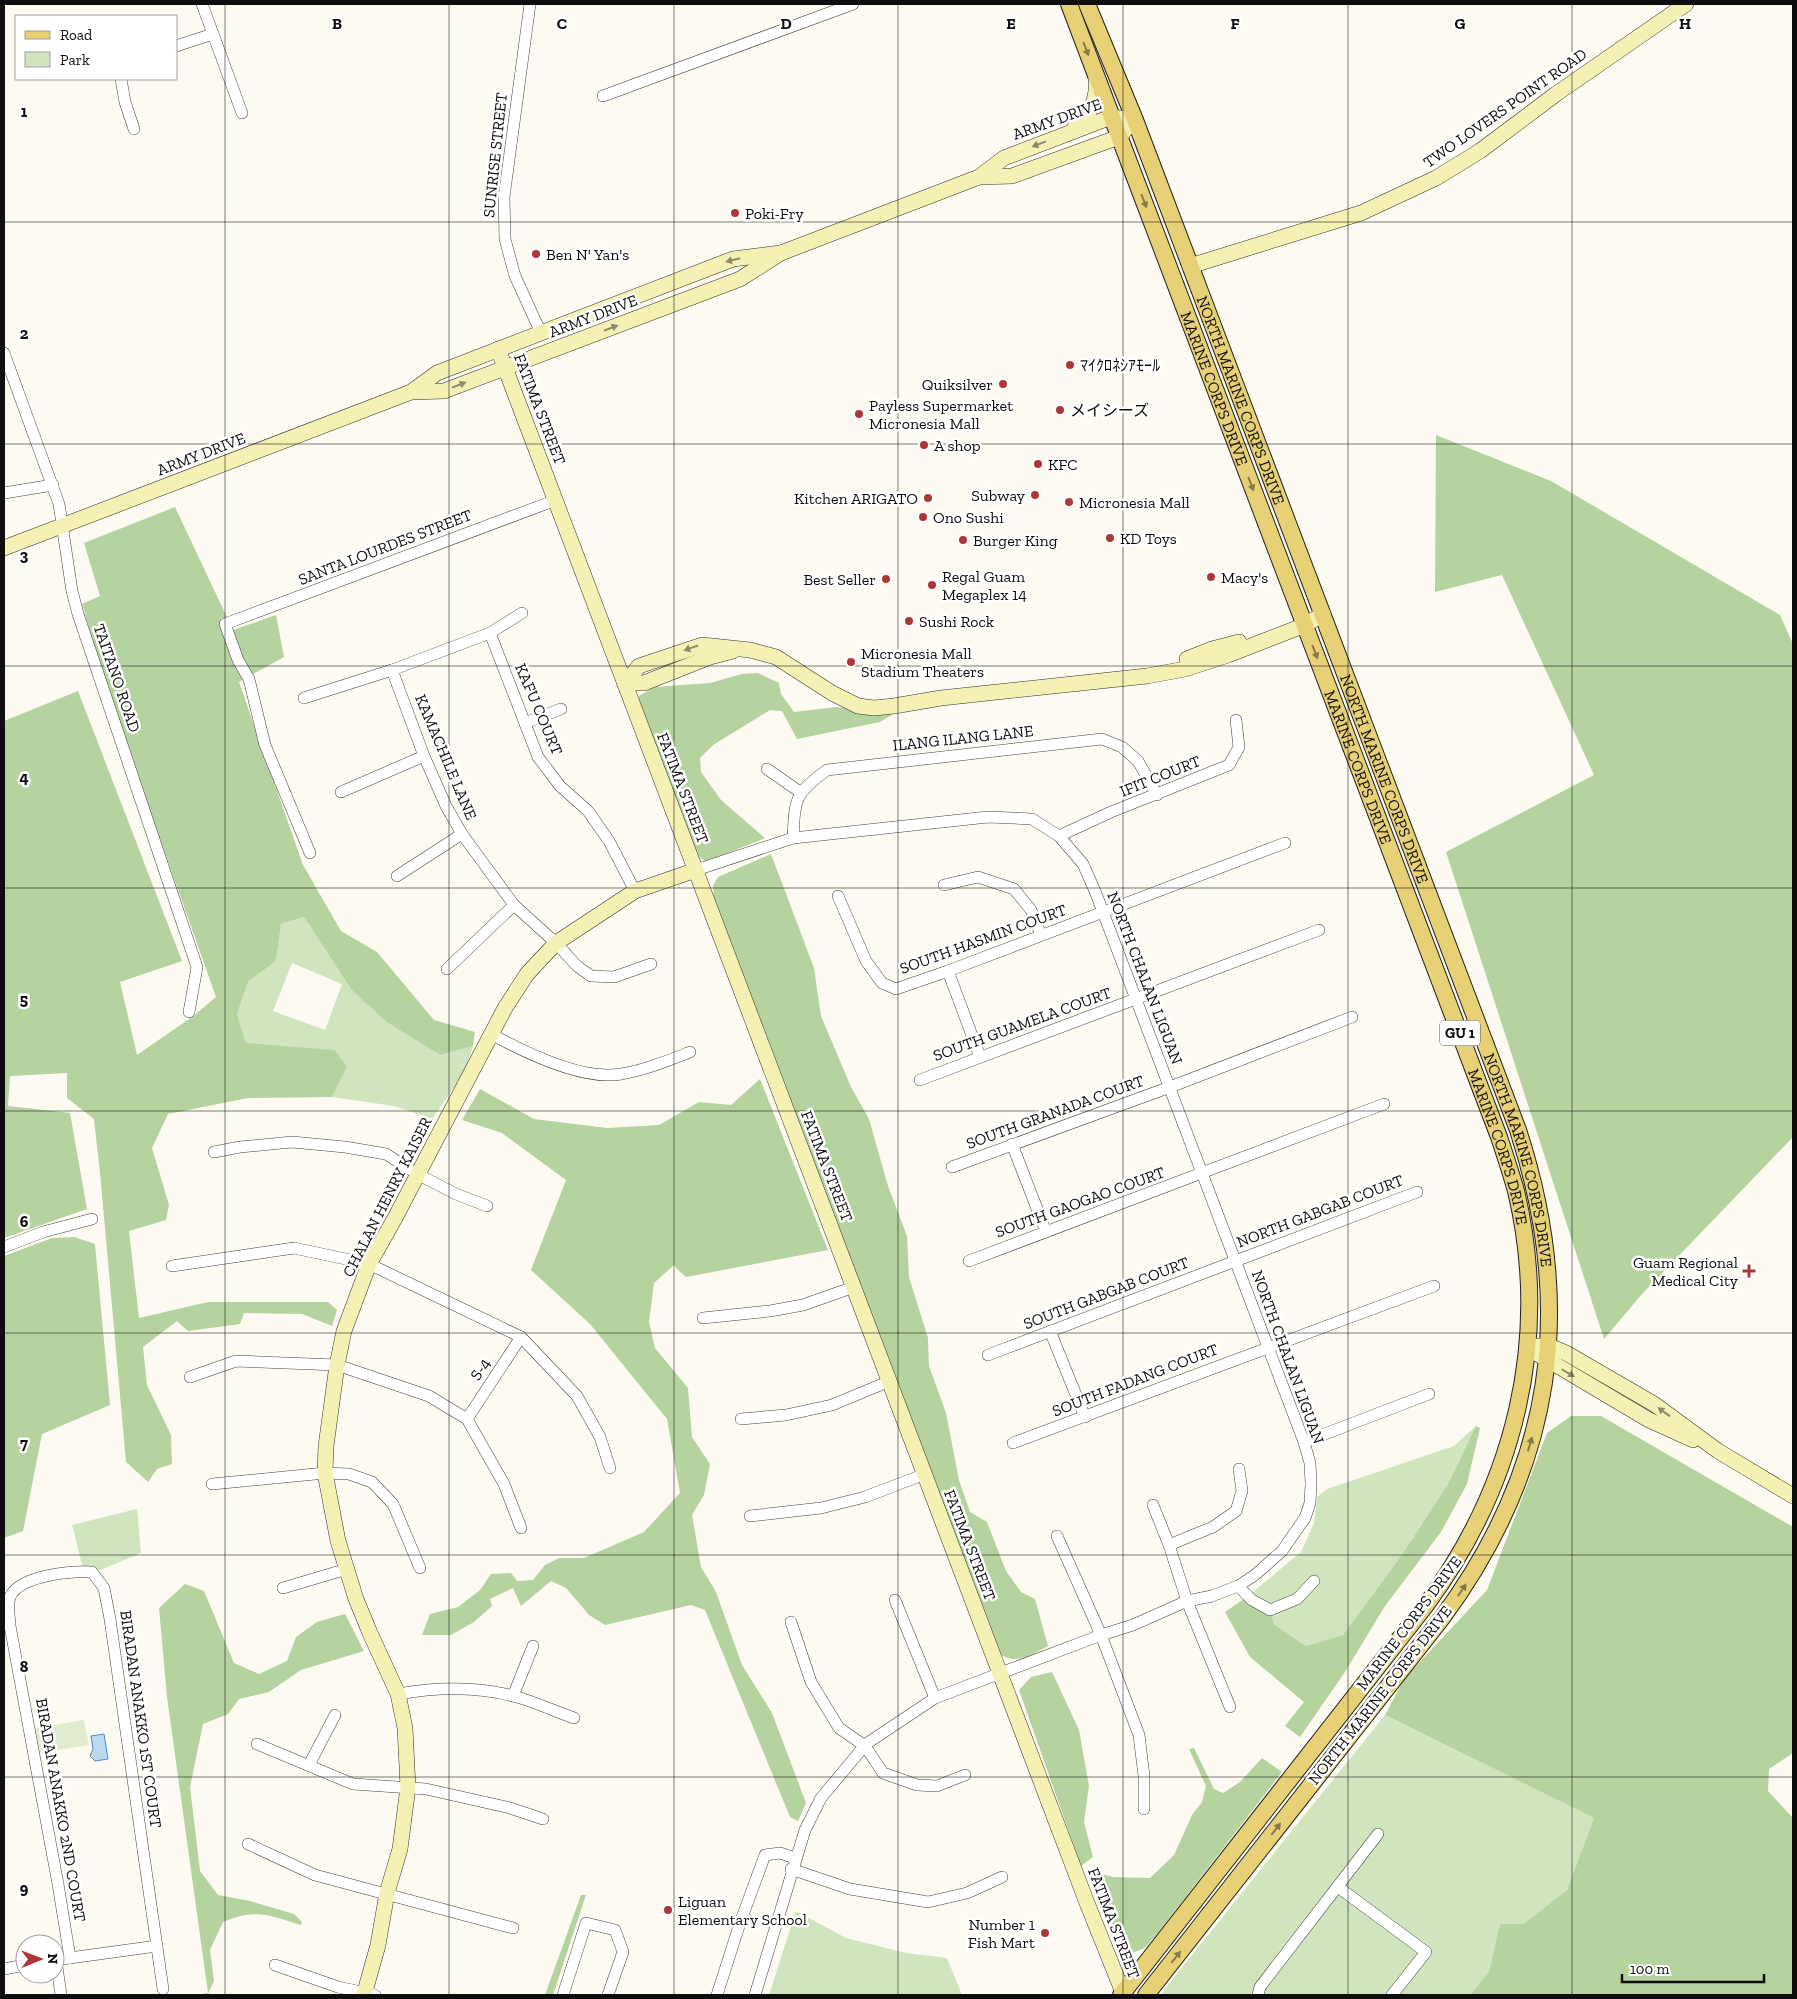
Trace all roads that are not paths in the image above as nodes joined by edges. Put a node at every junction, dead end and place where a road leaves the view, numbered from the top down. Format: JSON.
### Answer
{"nodes":[{"id":1,"x":202,"y":4,"type":"edge"},
{"id":2,"x":530,"y":4,"type":"edge"},
{"id":3,"x":853,"y":4,"type":"edge"},
{"id":4,"x":1069,"y":4,"type":"edge"},
{"id":5,"x":1087,"y":4,"type":"edge"},
{"id":6,"x":1686,"y":4,"type":"edge"},
{"id":7,"x":213,"y":34,"type":"junction"},
{"id":8,"x":178,"y":45,"type":"edge"},
{"id":9,"x":1095,"y":74,"type":"junction"},
{"id":10,"x":120,"y":80,"type":"edge"},
{"id":11,"x":604,"y":96,"type":"dead end"},
{"id":12,"x":242,"y":113,"type":"dead end"},
{"id":13,"x":1112,"y":116,"type":"junction"},
{"id":14,"x":1134,"y":120,"type":"junction"},
{"id":15,"x":134,"y":129,"type":"dead end"},
{"id":16,"x":1060,"y":136,"type":"junction"},
{"id":17,"x":1119,"y":137,"type":"junction"},
{"id":18,"x":980,"y":177,"type":"junction"},
{"id":19,"x":781,"y":253,"type":"junction"},
{"id":20,"x":1190,"y":266,"type":"junction"},
{"id":21,"x":541,"y":333,"type":"junction"},
{"id":22,"x":498,"y":349,"type":"junction"},
{"id":23,"x":4,"y":353,"type":"edge"},
{"id":24,"x":506,"y":368,"type":"junction"},
{"id":25,"x":411,"y":392,"type":"junction"},
{"id":26,"x":53,"y":485,"type":"junction"},
{"id":27,"x":4,"y":493,"type":"edge"},
{"id":28,"x":556,"y":500,"type":"junction"},
{"id":29,"x":63,"y":526,"type":"junction"},
{"id":30,"x":4,"y":548,"type":"edge"},
{"id":31,"x":522,"y":613,"type":"dead end"},
{"id":32,"x":1322,"y":614,"type":"junction"},
{"id":33,"x":1304,"y":621,"type":"junction"},
{"id":34,"x":490,"y":633,"type":"junction"},
{"id":35,"x":392,"y":670,"type":"junction"},
{"id":36,"x":625,"y":683,"type":"junction"},
{"id":37,"x":304,"y":698,"type":"dead end"},
{"id":38,"x":561,"y":709,"type":"dead end"},
{"id":39,"x":1236,"y":720,"type":"dead end"},
{"id":40,"x":525,"y":723,"type":"junction"},
{"id":41,"x":424,"y":756,"type":"junction"},
{"id":42,"x":768,"y":769,"type":"dead end"},
{"id":43,"x":341,"y":792,"type":"dead end"},
{"id":44,"x":800,"y":792,"type":"junction"},
{"id":45,"x":1157,"y":795,"type":"junction"},
{"id":46,"x":462,"y":834,"type":"junction"},
{"id":47,"x":1059,"y":836,"type":"junction"},
{"id":48,"x":793,"y":838,"type":"junction"},
{"id":49,"x":1285,"y":842,"type":"dead end"},
{"id":50,"x":310,"y":853,"type":"dead end"},
{"id":51,"x":696,"y":870,"type":"junction"},
{"id":52,"x":397,"y":876,"type":"dead end"},
{"id":53,"x":944,"y":885,"type":"dead end"},
{"id":54,"x":635,"y":891,"type":"junction"},
{"id":55,"x":838,"y":896,"type":"dead end"},
{"id":56,"x":514,"y":905,"type":"junction"},
{"id":57,"x":1103,"y":912,"type":"junction"},
{"id":58,"x":1319,"y":930,"type":"dead end"},
{"id":59,"x":1040,"y":935,"type":"junction"},
{"id":60,"x":556,"y":943,"type":"junction"},
{"id":61,"x":651,"y":964,"type":"dead end"},
{"id":62,"x":447,"y":969,"type":"dead end"},
{"id":63,"x":948,"y":971,"type":"junction"},
{"id":64,"x":1136,"y":1000,"type":"junction"},
{"id":65,"x":189,"y":1012,"type":"dead end"},
{"id":66,"x":1352,"y":1017,"type":"dead end"},
{"id":67,"x":491,"y":1034,"type":"junction"},
{"id":68,"x":690,"y":1052,"type":"dead end"},
{"id":69,"x":980,"y":1057,"type":"junction"},
{"id":70,"x":920,"y":1080,"type":"dead end"},
{"id":71,"x":1170,"y":1087,"type":"junction"},
{"id":72,"x":1384,"y":1104,"type":"dead end"},
{"id":73,"x":1012,"y":1144,"type":"junction"},
{"id":74,"x":214,"y":1152,"type":"dead end"},
{"id":75,"x":952,"y":1167,"type":"dead end"},
{"id":76,"x":418,"y":1174,"type":"junction"},
{"id":77,"x":1202,"y":1174,"type":"junction"},
{"id":78,"x":1417,"y":1192,"type":"dead end"},
{"id":79,"x":487,"y":1206,"type":"dead end"},
{"id":80,"x":92,"y":1219,"type":"dead end"},
{"id":81,"x":1046,"y":1232,"type":"junction"},
{"id":82,"x":4,"y":1246,"type":"edge"},
{"id":83,"x":969,"y":1261,"type":"dead end"},
{"id":84,"x":1235,"y":1261,"type":"junction"},
{"id":85,"x":369,"y":1264,"type":"junction"},
{"id":86,"x":172,"y":1266,"type":"dead end"},
{"id":87,"x":1434,"y":1286,"type":"dead end"},
{"id":88,"x":854,"y":1287,"type":"junction"},
{"id":89,"x":703,"y":1318,"type":"dead end"},
{"id":90,"x":1050,"y":1331,"type":"junction"},
{"id":91,"x":521,"y":1337,"type":"junction"},
{"id":92,"x":1268,"y":1346,"type":"junction"},
{"id":93,"x":1528,"y":1346,"type":"junction"},
{"id":94,"x":1548,"y":1354,"type":"junction"},
{"id":95,"x":988,"y":1355,"type":"dead end"},
{"id":96,"x":337,"y":1366,"type":"junction"},
{"id":97,"x":190,"y":1377,"type":"dead end"},
{"id":98,"x":890,"y":1381,"type":"junction"},
{"id":99,"x":1429,"y":1394,"type":"dead end"},
{"id":100,"x":1085,"y":1416,"type":"junction"},
{"id":101,"x":467,"y":1419,"type":"junction"},
{"id":102,"x":740,"y":1419,"type":"dead end"},
{"id":103,"x":1304,"y":1442,"type":"junction"},
{"id":104,"x":1013,"y":1443,"type":"dead end"},
{"id":105,"x":610,"y":1468,"type":"dead end"},
{"id":106,"x":1238,"y":1469,"type":"dead end"},
{"id":107,"x":325,"y":1473,"type":"junction"},
{"id":108,"x":925,"y":1474,"type":"junction"},
{"id":109,"x":212,"y":1484,"type":"dead end"},
{"id":110,"x":1793,"y":1496,"type":"edge"},
{"id":111,"x":1153,"y":1505,"type":"dead end"},
{"id":112,"x":750,"y":1516,"type":"dead end"},
{"id":113,"x":521,"y":1528,"type":"dead end"},
{"id":114,"x":1057,"y":1536,"type":"dead end"},
{"id":115,"x":1169,"y":1545,"type":"junction"},
{"id":116,"x":420,"y":1568,"type":"dead end"},
{"id":117,"x":347,"y":1569,"type":"junction"},
{"id":118,"x":1314,"y":1581,"type":"dead end"},
{"id":119,"x":22,"y":1584,"type":"joint"},
{"id":120,"x":1238,"y":1586,"type":"junction"},
{"id":121,"x":283,"y":1588,"type":"dead end"},
{"id":122,"x":895,"y":1600,"type":"dead end"},
{"id":123,"x":1187,"y":1601,"type":"junction"},
{"id":124,"x":791,"y":1622,"type":"dead end"},
{"id":125,"x":1101,"y":1635,"type":"junction"},
{"id":126,"x":533,"y":1646,"type":"dead end"},
{"id":127,"x":1000,"y":1674,"type":"junction"},
{"id":128,"x":398,"y":1694,"type":"junction"},
{"id":129,"x":513,"y":1696,"type":"junction"},
{"id":130,"x":935,"y":1698,"type":"junction"},
{"id":131,"x":1230,"y":1707,"type":"dead end"},
{"id":132,"x":335,"y":1715,"type":"dead end"},
{"id":133,"x":574,"y":1718,"type":"dead end"},
{"id":134,"x":258,"y":1744,"type":"dead end"},
{"id":135,"x":865,"y":1746,"type":"junction"},
{"id":136,"x":309,"y":1765,"type":"junction"},
{"id":137,"x":965,"y":1775,"type":"dead end"},
{"id":138,"x":408,"y":1787,"type":"junction"},
{"id":139,"x":1144,"y":1810,"type":"dead end"},
{"id":140,"x":543,"y":1819,"type":"dead end"},
{"id":141,"x":1378,"y":1834,"type":"dead end"},
{"id":142,"x":248,"y":1844,"type":"dead end"},
{"id":143,"x":793,"y":1864,"type":"junction"},
{"id":144,"x":1002,"y":1877,"type":"dead end"},
{"id":145,"x":1338,"y":1887,"type":"junction"},
{"id":146,"x":387,"y":1893,"type":"junction"},
{"id":147,"x":513,"y":1928,"type":"dead end"},
{"id":148,"x":157,"y":1946,"type":"junction"},
{"id":149,"x":70,"y":1958,"type":"junction"},
{"id":150,"x":65,"y":1959,"type":"edge"},
{"id":151,"x":275,"y":1965,"type":"dead end"},
{"id":152,"x":164,"y":1989,"type":"dead end"},
{"id":153,"x":368,"y":1994,"type":"edge"},
{"id":154,"x":563,"y":1995,"type":"edge"},
{"id":155,"x":608,"y":1995,"type":"edge"},
{"id":156,"x":718,"y":1995,"type":"edge"},
{"id":157,"x":755,"y":1995,"type":"edge"},
{"id":158,"x":1122,"y":1995,"type":"edge"},
{"id":159,"x":1146,"y":1995,"type":"edge"},
{"id":160,"x":1258,"y":1995,"type":"edge"},
{"id":161,"x":1392,"y":1995,"type":"edge"}],
"edges":[{"from":1,"to":7,"type":"street"},
{"from":2,"to":21,"type":"street","name":"SUNRISE STREET"},
{"from":3,"to":11,"type":"street"},
{"from":4,"to":9,"type":"main road","name":"MARINE CORPS DRIVE","number":"GU 1","one_way":true},
{"from":5,"to":14,"type":"main road","name":"NORTH MARINE CORPS DRIVE","number":"GU 1"},
{"from":6,"to":20,"type":"main road","name":"TWO LOVERS POINT ROAD"},
{"from":7,"to":8,"type":"street"},
{"from":7,"to":12,"type":"street"},
{"from":9,"to":13,"type":"main road","name":"MARINE CORPS DRIVE","number":"GU 1"},
{"from":9,"to":16,"type":"main road"},
{"from":10,"to":15,"type":"street"},
{"from":13,"to":14,"type":"main road","name":"ARMY DRIVE"},
{"from":13,"to":16,"type":"main road","name":"ARMY DRIVE"},
{"from":13,"to":17,"type":"main road","name":"MARINE CORPS DRIVE","number":"GU 1"},
{"from":14,"to":17,"type":"main road","name":"ARMY DRIVE"},
{"from":14,"to":20,"type":"main road","name":"NORTH MARINE CORPS DRIVE","number":"GU 1"},
{"from":16,"to":18,"type":"main road","name":"ARMY DRIVE","one_way":true},
{"from":17,"to":18,"type":"main road","name":"ARMY DRIVE"},
{"from":17,"to":33,"type":"main road","name":"MARINE CORPS DRIVE","number":"GU 1","one_way":true},
{"from":18,"to":19,"type":"main road","name":"ARMY DRIVE"},
{"from":19,"to":21,"type":"main road","name":"ARMY DRIVE","one_way":true},
{"from":24,"to":19,"type":"main road","name":"ARMY DRIVE","one_way":true},
{"from":20,"to":32,"type":"main road","name":"NORTH MARINE CORPS DRIVE","number":"GU 1"},
{"from":21,"to":22,"type":"main road","name":"ARMY DRIVE"},
{"from":22,"to":24,"type":"main road","name":"FATIMA STREET"},
{"from":22,"to":25,"type":"main road","name":"ARMY DRIVE"},
{"from":23,"to":26,"type":"street","name":"TAITANO ROAD"},
{"from":25,"to":24,"type":"main road","name":"ARMY DRIVE","one_way":true},
{"from":24,"to":28,"type":"main road","name":"FATIMA STREET"},
{"from":25,"to":29,"type":"main road","name":"ARMY DRIVE"},
{"from":26,"to":27,"type":"street"},
{"from":26,"to":29,"type":"street","name":"TAITANO ROAD"},
{"from":28,"to":36,"type":"main road","name":"FATIMA STREET"},
{"from":28,"to":50,"type":"street","name":"SANTA LOURDES STREET"},
{"from":29,"to":30,"type":"main road","name":"ARMY DRIVE"},
{"from":29,"to":65,"type":"street","name":"TAITANO ROAD"},
{"from":31,"to":34,"type":"street"},
{"from":32,"to":33,"type":"main road"},
{"from":32,"to":94,"type":"main road","name":"NORTH MARINE CORPS DRIVE","number":"GU 1"},
{"from":33,"to":36,"type":"main road"},
{"from":33,"to":93,"type":"main road","name":"MARINE CORPS DRIVE","number":"GU 1","one_way":true},
{"from":34,"to":35,"type":"street"},
{"from":34,"to":40,"type":"street","name":"KAFU COURT"},
{"from":35,"to":37,"type":"street"},
{"from":35,"to":41,"type":"street","name":"KAMACHILE LANE"},
{"from":36,"to":51,"type":"main road","name":"FATIMA STREET"},
{"from":38,"to":40,"type":"street"},
{"from":39,"to":45,"type":"street","name":"IFIT COURT"},
{"from":40,"to":54,"type":"street","name":"KAFU COURT"},
{"from":41,"to":43,"type":"street"},
{"from":41,"to":46,"type":"street","name":"KAMACHILE LANE"},
{"from":42,"to":44,"type":"street"},
{"from":44,"to":45,"type":"street","name":"ILANG ILANG LANE"},
{"from":44,"to":48,"type":"street"},
{"from":45,"to":47,"type":"street","name":"IFIT COURT"},
{"from":46,"to":52,"type":"street"},
{"from":46,"to":56,"type":"street","name":"KAMACHILE LANE"},
{"from":47,"to":48,"type":"street","name":"NORTH CHALAN LIGUAN"},
{"from":47,"to":57,"type":"street","name":"NORTH CHALAN LIGUAN"},
{"from":48,"to":51,"type":"street","name":"NORTH CHALAN LIGUAN"},
{"from":49,"to":57,"type":"street","name":"SOUTH HASMIN COURT"},
{"from":51,"to":54,"type":"main road","name":"CHALAN HENRY KAISER"},
{"from":51,"to":88,"type":"main road","name":"FATIMA STREET"},
{"from":53,"to":59,"type":"street"},
{"from":54,"to":60,"type":"main road","name":"CHALAN HENRY KAISER"},
{"from":55,"to":63,"type":"street","name":"SOUTH HASMIN COURT"},
{"from":56,"to":60,"type":"street","name":"KAMACHILE LANE"},
{"from":56,"to":62,"type":"street"},
{"from":57,"to":59,"type":"street","name":"SOUTH HASMIN COURT"},
{"from":57,"to":64,"type":"street","name":"NORTH CHALAN LIGUAN"},
{"from":58,"to":64,"type":"street","name":"SOUTH GUAMELA COURT"},
{"from":59,"to":63,"type":"street","name":"SOUTH HASMIN COURT"},
{"from":60,"to":61,"type":"street","name":"KAMACHILE LANE"},
{"from":60,"to":67,"type":"main road","name":"CHALAN HENRY KAISER"},
{"from":63,"to":69,"type":"street"},
{"from":64,"to":69,"type":"street","name":"SOUTH GUAMELA COURT"},
{"from":64,"to":71,"type":"street","name":"NORTH CHALAN LIGUAN"},
{"from":66,"to":71,"type":"street","name":"SOUTH GRANADA COURT"},
{"from":67,"to":68,"type":"street"},
{"from":67,"to":76,"type":"main road","name":"CHALAN HENRY KAISER"},
{"from":69,"to":70,"type":"street","name":"SOUTH GUAMELA COURT"},
{"from":71,"to":73,"type":"street","name":"SOUTH GRANADA COURT"},
{"from":71,"to":77,"type":"street","name":"NORTH CHALAN LIGUAN"},
{"from":72,"to":77,"type":"street","name":"SOUTH GAOGAO COURT"},
{"from":73,"to":75,"type":"street","name":"SOUTH GRANADA COURT"},
{"from":73,"to":81,"type":"street"},
{"from":74,"to":76,"type":"street"},
{"from":76,"to":79,"type":"street"},
{"from":76,"to":85,"type":"main road","name":"CHALAN HENRY KAISER"},
{"from":77,"to":81,"type":"street","name":"SOUTH GAOGAO COURT"},
{"from":77,"to":84,"type":"street","name":"NORTH CHALAN LIGUAN"},
{"from":78,"to":84,"type":"street","name":"NORTH GABGAB COURT"},
{"from":80,"to":82,"type":"street"},
{"from":81,"to":83,"type":"street","name":"SOUTH GAOGAO COURT"},
{"from":84,"to":90,"type":"street","name":"SOUTH GABGAB COURT"},
{"from":84,"to":92,"type":"street","name":"NORTH CHALAN LIGUAN"},
{"from":85,"to":86,"type":"street"},
{"from":85,"to":91,"type":"street"},
{"from":85,"to":96,"type":"main road","name":"CHALAN HENRY KAISER"},
{"from":87,"to":92,"type":"street","name":"SOUTH FADANG COURT"},
{"from":88,"to":89,"type":"street"},
{"from":88,"to":98,"type":"main road","name":"FATIMA STREET"},
{"from":90,"to":95,"type":"street","name":"SOUTH GABGAB COURT"},
{"from":90,"to":100,"type":"street"},
{"from":91,"to":101,"type":"street","name":"S-4"},
{"from":91,"to":105,"type":"street"},
{"from":92,"to":100,"type":"street","name":"SOUTH FADANG COURT"},
{"from":92,"to":103,"type":"street","name":"NORTH CHALAN LIGUAN"},
{"from":93,"to":94,"type":"main road"},
{"from":93,"to":158,"type":"main road","name":"MARINE CORPS DRIVE","number":"GU 1"},
{"from":94,"to":110,"type":"main road"},
{"from":159,"to":94,"type":"main road","name":"NORTH MARINE CORPS DRIVE","number":"GU 1","one_way":true},
{"from":96,"to":97,"type":"street"},
{"from":96,"to":101,"type":"street"},
{"from":96,"to":107,"type":"main road","name":"CHALAN HENRY KAISER"},
{"from":98,"to":102,"type":"street"},
{"from":98,"to":108,"type":"main road","name":"FATIMA STREET"},
{"from":99,"to":103,"type":"street"},
{"from":100,"to":104,"type":"street","name":"SOUTH FADANG COURT"},
{"from":101,"to":113,"type":"street"},
{"from":103,"to":120,"type":"street","name":"NORTH CHALAN LIGUAN"},
{"from":106,"to":115,"type":"street"},
{"from":107,"to":109,"type":"street"},
{"from":107,"to":116,"type":"street"},
{"from":107,"to":117,"type":"main road","name":"CHALAN HENRY KAISER"},
{"from":108,"to":112,"type":"street"},
{"from":108,"to":127,"type":"main road","name":"FATIMA STREET"},
{"from":111,"to":115,"type":"street"},
{"from":114,"to":125,"type":"street"},
{"from":115,"to":123,"type":"street"},
{"from":117,"to":121,"type":"street"},
{"from":117,"to":128,"type":"main road","name":"CHALAN HENRY KAISER"},
{"from":118,"to":120,"type":"street"},
{"from":119,"to":148,"type":"street","name":"BIRADAN ANAKKO 1ST COURT"},
{"from":119,"to":149,"type":"street","name":"BIRADAN ANAKKO 2ND COURT"},
{"from":120,"to":123,"type":"street","name":"NORTH CHALAN LIGUAN"},
{"from":122,"to":130,"type":"street"},
{"from":123,"to":125,"type":"street","name":"NORTH CHALAN LIGUAN"},
{"from":123,"to":131,"type":"street"},
{"from":124,"to":135,"type":"street"},
{"from":125,"to":127,"type":"street","name":"NORTH CHALAN LIGUAN"},
{"from":125,"to":139,"type":"street"},
{"from":126,"to":129,"type":"street"},
{"from":127,"to":130,"type":"street","name":"NORTH CHALAN LIGUAN"},
{"from":127,"to":158,"type":"main road","name":"FATIMA STREET"},
{"from":128,"to":129,"type":"street"},
{"from":128,"to":138,"type":"main road","name":"CHALAN HENRY KAISER"},
{"from":129,"to":133,"type":"street"},
{"from":130,"to":135,"type":"street","name":"NORTH CHALAN LIGUAN"},
{"from":132,"to":136,"type":"street"},
{"from":134,"to":136,"type":"street"},
{"from":135,"to":137,"type":"street"},
{"from":135,"to":143,"type":"street","name":"NORTH CHALAN LIGUAN"},
{"from":136,"to":138,"type":"street"},
{"from":138,"to":140,"type":"street"},
{"from":138,"to":146,"type":"main road","name":"CHALAN HENRY KAISER"},
{"from":141,"to":145,"type":"street"},
{"from":142,"to":146,"type":"street"},
{"from":143,"to":144,"type":"street"},
{"from":143,"to":156,"type":"street"},
{"from":143,"to":157,"type":"street","name":"NORTH CHALAN LIGUAN"},
{"from":145,"to":160,"type":"street"},
{"from":145,"to":161,"type":"street"},
{"from":146,"to":147,"type":"street"},
{"from":146,"to":153,"type":"main road","name":"CHALAN HENRY KAISER"},
{"from":148,"to":149,"type":"street"},
{"from":148,"to":152,"type":"street","name":"BIRADAN ANAKKO 1ST COURT"},
{"from":149,"to":150,"type":"street"},
{"from":151,"to":153,"type":"street"},
{"from":154,"to":155,"type":"street"}]}
